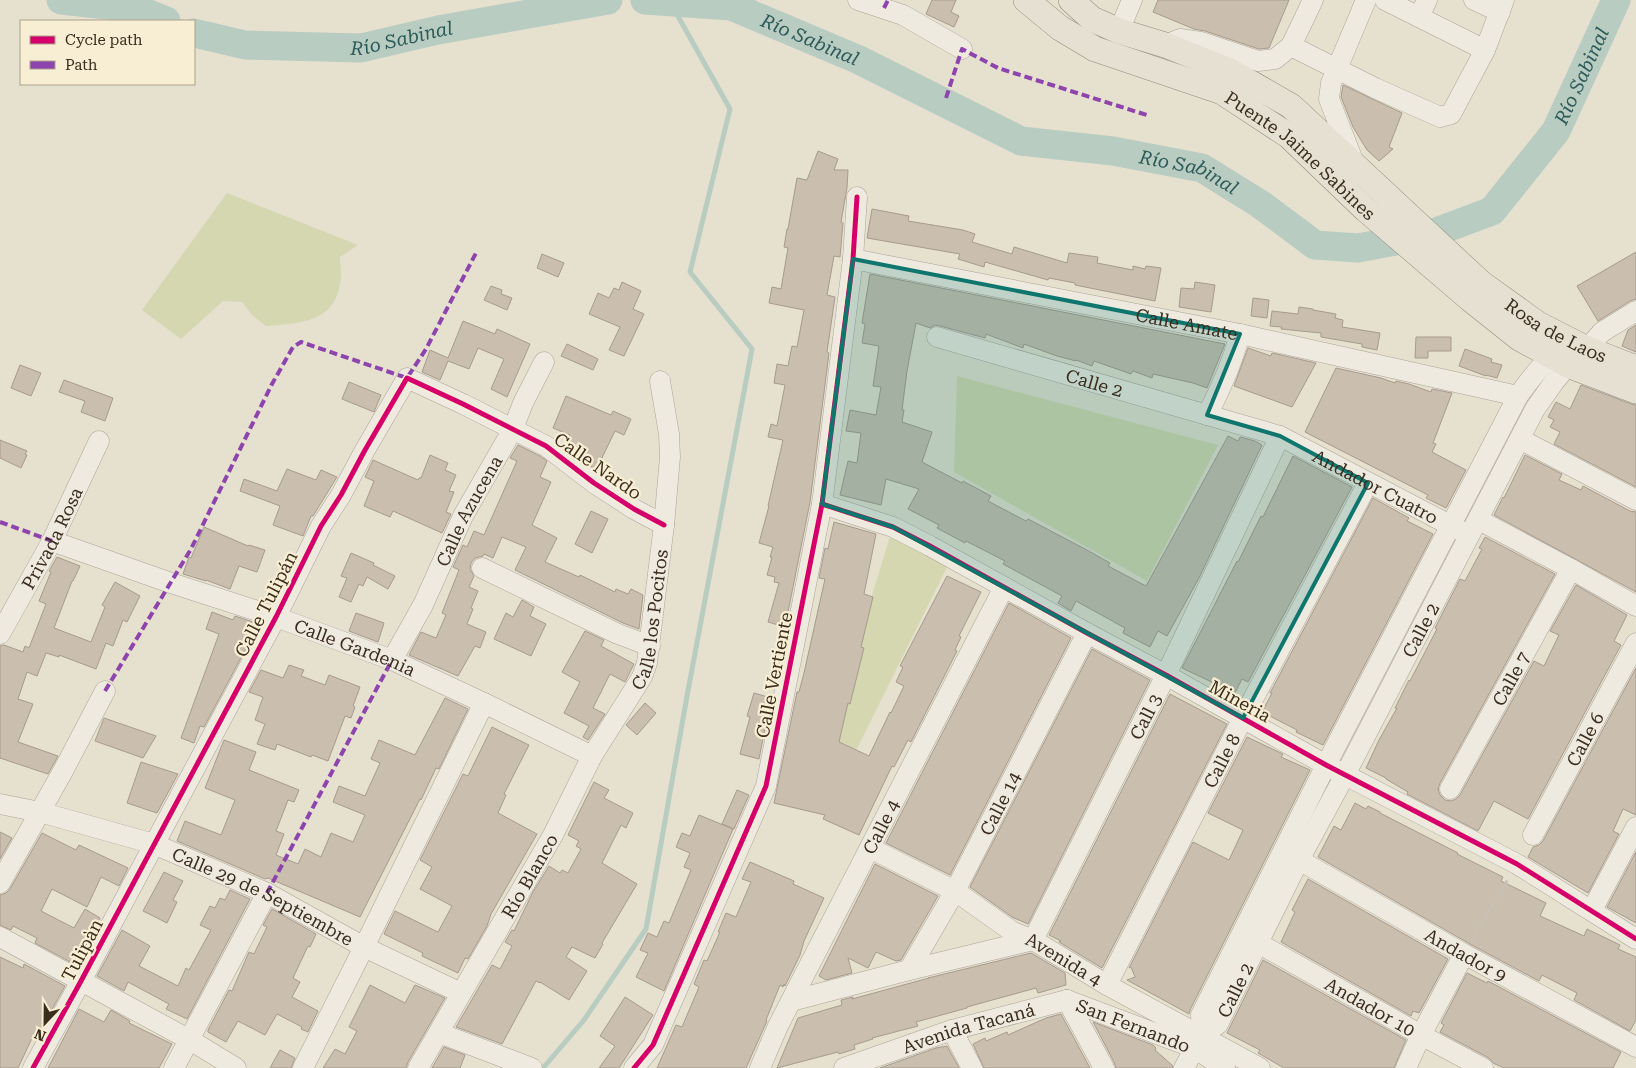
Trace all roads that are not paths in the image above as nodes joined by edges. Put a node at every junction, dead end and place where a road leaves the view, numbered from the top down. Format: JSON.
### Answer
{"nodes":[{"id":1,"x":858,"y":0,"type":"edge"},
{"id":2,"x":1026,"y":0,"type":"edge"},
{"id":3,"x":1071,"y":0,"type":"edge"},
{"id":4,"x":1132,"y":0,"type":"edge"},
{"id":5,"x":1314,"y":0,"type":"edge"},
{"id":6,"x":1366,"y":0,"type":"edge"},
{"id":7,"x":1385,"y":0,"type":"edge"},
{"id":8,"x":1474,"y":0,"type":"edge"},
{"id":9,"x":1502,"y":6,"type":"edge"},
{"id":10,"x":1423,"y":8,"type":"edge"},
{"id":11,"x":1119,"y":31,"type":"junction"},
{"id":12,"x":1165,"y":45,"type":"junction"},
{"id":13,"x":1291,"y":46,"type":"junction"},
{"id":14,"x":962,"y":49,"type":"dead end"},
{"id":15,"x":1484,"y":50,"type":"junction"},
{"id":16,"x":1337,"y":68,"type":"junction"},
{"id":17,"x":1355,"y":165,"type":"junction"},
{"id":18,"x":857,"y":197,"type":"dead end"},
{"id":19,"x":852,"y":259,"type":"junction"},
{"id":20,"x":1476,"y":291,"type":"junction"},
{"id":21,"x":1636,"y":312,"type":"edge"},
{"id":22,"x":1240,"y":334,"type":"junction"},
{"id":23,"x":938,"y":337,"type":"dead end"},
{"id":24,"x":1586,"y":340,"type":"junction"},
{"id":25,"x":1559,"y":361,"type":"junction"},
{"id":26,"x":544,"y":362,"type":"dead end"},
{"id":27,"x":1636,"y":368,"type":"edge"},
{"id":28,"x":407,"y":378,"type":"joint"},
{"id":29,"x":660,"y":381,"type":"dead end"},
{"id":30,"x":1636,"y":392,"type":"edge"},
{"id":31,"x":1518,"y":396,"type":"junction"},
{"id":32,"x":1207,"y":415,"type":"junction"},
{"id":33,"x":513,"y":429,"type":"junction"},
{"id":34,"x":1280,"y":436,"type":"junction"},
{"id":35,"x":1520,"y":439,"type":"junction"},
{"id":36,"x":99,"y":441,"type":"dead end"},
{"id":37,"x":1368,"y":483,"type":"junction"},
{"id":38,"x":1636,"y":500,"type":"edge"},
{"id":39,"x":822,"y":504,"type":"junction"},
{"id":40,"x":664,"y":525,"type":"junction"},
{"id":41,"x":1452,"y":526,"type":"junction"},
{"id":42,"x":1474,"y":528,"type":"junction"},
{"id":43,"x":52,"y":541,"type":"junction"},
{"id":44,"x":482,"y":568,"type":"dead end"},
{"id":45,"x":1571,"y":569,"type":"junction"},
{"id":46,"x":1004,"y":587,"type":"junction"},
{"id":47,"x":1636,"y":606,"type":"edge"},
{"id":48,"x":276,"y":617,"type":"junction"},
{"id":49,"x":1087,"y":633,"type":"junction"},
{"id":50,"x":0,"y":634,"type":"edge"},
{"id":51,"x":1636,"y":643,"type":"edge"},
{"id":52,"x":650,"y":646,"type":"junction"},
{"id":53,"x":392,"y":660,"type":"junction"},
{"id":54,"x":1166,"y":675,"type":"junction"},
{"id":55,"x":105,"y":691,"type":"dead end"},
{"id":56,"x":484,"y":703,"type":"junction"},
{"id":57,"x":1243,"y":718,"type":"junction"},
{"id":58,"x":592,"y":756,"type":"junction"},
{"id":59,"x":1326,"y":765,"type":"junction"},
{"id":60,"x":1346,"y":775,"type":"junction"},
{"id":61,"x":1450,"y":789,"type":"dead end"},
{"id":62,"x":0,"y":804,"type":"edge"},
{"id":63,"x":40,"y":812,"type":"junction"},
{"id":64,"x":1636,"y":827,"type":"edge"},
{"id":65,"x":1533,"y":835,"type":"dead end"},
{"id":66,"x":154,"y":844,"type":"junction"},
{"id":67,"x":870,"y":848,"type":"junction"},
{"id":68,"x":1299,"y":860,"type":"junction"},
{"id":69,"x":0,"y":883,"type":"edge"},
{"id":70,"x":955,"y":891,"type":"junction"},
{"id":71,"x":267,"y":893,"type":"junction"},
{"id":72,"x":1592,"y":910,"type":"junction"},
{"id":73,"x":0,"y":937,"type":"edge"},
{"id":74,"x":1636,"y":939,"type":"edge"},
{"id":75,"x":1033,"y":940,"type":"junction"},
{"id":76,"x":1258,"y":944,"type":"junction"},
{"id":77,"x":364,"y":947,"type":"junction"},
{"id":78,"x":1464,"y":954,"type":"junction"},
{"id":79,"x":909,"y":970,"type":"junction"},
{"id":80,"x":81,"y":981,"type":"junction"},
{"id":81,"x":1107,"y":985,"type":"junction"},
{"id":82,"x":461,"y":993,"type":"junction"},
{"id":83,"x":1067,"y":1000,"type":"junction"},
{"id":84,"x":791,"y":1001,"type":"junction"},
{"id":85,"x":952,"y":1030,"type":"junction"},
{"id":86,"x":439,"y":1034,"type":"junction"},
{"id":87,"x":1421,"y":1035,"type":"junction"},
{"id":88,"x":190,"y":1040,"type":"junction"},
{"id":89,"x":1198,"y":1042,"type":"junction"},
{"id":90,"x":1636,"y":1047,"type":"edge"},
{"id":91,"x":525,"y":1065,"type":"edge"},
{"id":92,"x":847,"y":1067,"type":"edge"},
{"id":93,"x":33,"y":1068,"type":"edge"},
{"id":94,"x":174,"y":1068,"type":"edge"},
{"id":95,"x":236,"y":1068,"type":"edge"},
{"id":96,"x":303,"y":1068,"type":"edge"},
{"id":97,"x":418,"y":1068,"type":"edge"},
{"id":98,"x":634,"y":1068,"type":"edge"},
{"id":99,"x":760,"y":1068,"type":"edge"},
{"id":100,"x":972,"y":1068,"type":"edge"},
{"id":101,"x":1104,"y":1068,"type":"edge"},
{"id":102,"x":1184,"y":1068,"type":"edge"},
{"id":103,"x":1225,"y":1068,"type":"edge"},
{"id":104,"x":1260,"y":1068,"type":"edge"},
{"id":105,"x":1406,"y":1068,"type":"edge"},
{"id":106,"x":1483,"y":1068,"type":"edge"}],
"edges":[{"from":1,"to":14,"type":"street"},
{"from":2,"to":20,"type":"main road","name":"Puente Jaime Sabines"},
{"from":3,"to":11,"type":"main road","name":"Puente Jaime Sabines"},
{"from":4,"to":11,"type":"street"},
{"from":5,"to":13,"type":"street"},
{"from":6,"to":16,"type":"street"},
{"from":7,"to":10,"type":"street"},
{"from":8,"to":9,"type":"street"},
{"from":9,"to":15,"type":"street"},
{"from":10,"to":15,"type":"street"},
{"from":11,"to":12,"type":"main road","name":"Puente Jaime Sabines"},
{"from":12,"to":13,"type":"street"},
{"from":12,"to":17,"type":"main road","name":"Puente Jaime Sabines"},
{"from":13,"to":16,"type":"street"},
{"from":15,"to":16,"type":"street"},
{"from":16,"to":17,"type":"street"},
{"from":17,"to":20,"type":"main road","name":"Puente Jaime Sabines"},
{"from":18,"to":19,"type":"street","name":"Calle Vertiente"},
{"from":19,"to":22,"type":"street","name":"Calle Amate"},
{"from":19,"to":39,"type":"street","name":"Calle Vertiente"},
{"from":20,"to":24,"type":"main road","name":"Rosa de Laos"},
{"from":20,"to":25,"type":"main road","name":"Puente Jaime Sabines"},
{"from":21,"to":24,"type":"street"},
{"from":22,"to":31,"type":"street","name":"Calle Amate"},
{"from":22,"to":32,"type":"street"},
{"from":23,"to":32,"type":"street","name":"Calle 2"},
{"from":24,"to":25,"type":"street"},
{"from":24,"to":27,"type":"main road","name":"Rosa de Laos"},
{"from":25,"to":30,"type":"main road","name":"Rosa de Laos"},
{"from":25,"to":31,"type":"street","name":"Calle 2"},
{"from":25,"to":35,"type":"street","name":"Calle 2"},
{"from":26,"to":33,"type":"street","name":"Calle Azucena"},
{"from":28,"to":33,"type":"street","name":"Calle Nardo"},
{"from":28,"to":48,"type":"street","name":"Calle Tulipán"},
{"from":29,"to":40,"type":"street","name":"Calle los Pocitos"},
{"from":31,"to":41,"type":"street","name":"Calle 2"},
{"from":32,"to":34,"type":"street","name":"Calle 2"},
{"from":33,"to":40,"type":"street","name":"Calle Nardo"},
{"from":33,"to":53,"type":"street","name":"Calle Azucena"},
{"from":34,"to":37,"type":"street","name":"Andador Cuatro"},
{"from":34,"to":54,"type":"street","name":"Call 3"},
{"from":35,"to":38,"type":"street"},
{"from":35,"to":42,"type":"street","name":"Calle 2"},
{"from":36,"to":43,"type":"street","name":"Privada Rosa"},
{"from":37,"to":41,"type":"street","name":"Andador Cuatro"},
{"from":37,"to":57,"type":"street","name":"Calle 8"},
{"from":39,"to":46,"type":"street","name":"Mineria"},
{"from":39,"to":98,"type":"street","name":"Calle Vertiente"},
{"from":40,"to":52,"type":"street","name":"Calle los Pocitos"},
{"from":41,"to":42,"type":"street","name":"Andador Cuatro"},
{"from":41,"to":59,"type":"street","name":"Calle 2"},
{"from":42,"to":45,"type":"street","name":"Andador Cuatro"},
{"from":42,"to":60,"type":"street","name":"Calle 2"},
{"from":43,"to":48,"type":"street","name":"Calle Gardenia"},
{"from":43,"to":50,"type":"street","name":"Privada Rosa"},
{"from":44,"to":52,"type":"street"},
{"from":45,"to":47,"type":"street","name":"Andador Cuatro"},
{"from":45,"to":61,"type":"street","name":"Calle 7"},
{"from":46,"to":49,"type":"street","name":"Mineria"},
{"from":46,"to":67,"type":"street","name":"Calle 4"},
{"from":48,"to":53,"type":"street","name":"Calle Gardenia"},
{"from":48,"to":66,"type":"street","name":"Calle Tulipán"},
{"from":49,"to":54,"type":"street","name":"Mineria"},
{"from":49,"to":70,"type":"street","name":"Calle 14"},
{"from":51,"to":65,"type":"street","name":"Calle 6"},
{"from":52,"to":58,"type":"street","name":"Calle los Pocitos"},
{"from":53,"to":56,"type":"street","name":"Calle Gardenia"},
{"from":54,"to":57,"type":"street","name":"Mineria"},
{"from":54,"to":75,"type":"street","name":"Call 3"},
{"from":55,"to":63,"type":"street"},
{"from":56,"to":58,"type":"street","name":"Calle Gardenia"},
{"from":56,"to":77,"type":"street"},
{"from":57,"to":59,"type":"street","name":"Mineria"},
{"from":57,"to":81,"type":"street","name":"Calle 8"},
{"from":58,"to":82,"type":"street","name":"Río Blanco"},
{"from":59,"to":60,"type":"street","name":"Mineria"},
{"from":59,"to":89,"type":"street","name":"Calle 2"},
{"from":60,"to":68,"type":"street","name":"Calle 2"},
{"from":60,"to":72,"type":"street","name":"Mineria"},
{"from":62,"to":63,"type":"street","name":"Calle 29 de Septiembre"},
{"from":63,"to":66,"type":"street","name":"Calle 29 de Septiembre"},
{"from":63,"to":69,"type":"street"},
{"from":64,"to":72,"type":"street"},
{"from":66,"to":71,"type":"street","name":"Calle 29 de Septiembre"},
{"from":66,"to":80,"type":"street","name":"Tulipàn"},
{"from":67,"to":70,"type":"street"},
{"from":67,"to":84,"type":"street","name":"Calle 4"},
{"from":68,"to":76,"type":"street","name":"Calle 2"},
{"from":68,"to":78,"type":"street","name":"Andador 9"},
{"from":70,"to":75,"type":"street"},
{"from":70,"to":79,"type":"street","name":"Calle 14"},
{"from":71,"to":77,"type":"street","name":"Calle 29 de Septiembre"},
{"from":71,"to":88,"type":"street"},
{"from":72,"to":74,"type":"street","name":"Mineria"},
{"from":73,"to":80,"type":"street"},
{"from":75,"to":79,"type":"street","name":"Avenida 4"},
{"from":75,"to":81,"type":"street","name":"Avenida 4"},
{"from":76,"to":87,"type":"street","name":"Andador 10"},
{"from":76,"to":89,"type":"street","name":"Calle 2"},
{"from":77,"to":82,"type":"street","name":"Calle 29 de Septiembre"},
{"from":77,"to":96,"type":"street"},
{"from":78,"to":87,"type":"street"},
{"from":78,"to":90,"type":"street","name":"Andador 9"},
{"from":79,"to":84,"type":"street","name":"Avenida 4"},
{"from":80,"to":88,"type":"street"},
{"from":80,"to":93,"type":"street","name":"Tulipàn"},
{"from":81,"to":89,"type":"street","name":"Avenida 4"},
{"from":82,"to":86,"type":"street","name":"Río Blanco"},
{"from":83,"to":85,"type":"street","name":"Avenida Tacaná"},
{"from":83,"to":89,"type":"street","name":"San Fernando"},
{"from":83,"to":101,"type":"street"},
{"from":84,"to":99,"type":"street","name":"Calle 4"},
{"from":85,"to":92,"type":"street","name":"Avenida Tacaná"},
{"from":85,"to":100,"type":"street"},
{"from":86,"to":91,"type":"street"},
{"from":86,"to":97,"type":"street","name":"Río Blanco"},
{"from":87,"to":105,"type":"street"},
{"from":87,"to":106,"type":"street","name":"Andador 10"},
{"from":88,"to":94,"type":"street"},
{"from":88,"to":95,"type":"street"},
{"from":89,"to":102,"type":"street"},
{"from":89,"to":103,"type":"street","name":"San Fernando"},
{"from":89,"to":104,"type":"street","name":"Avenida 4"}]}
